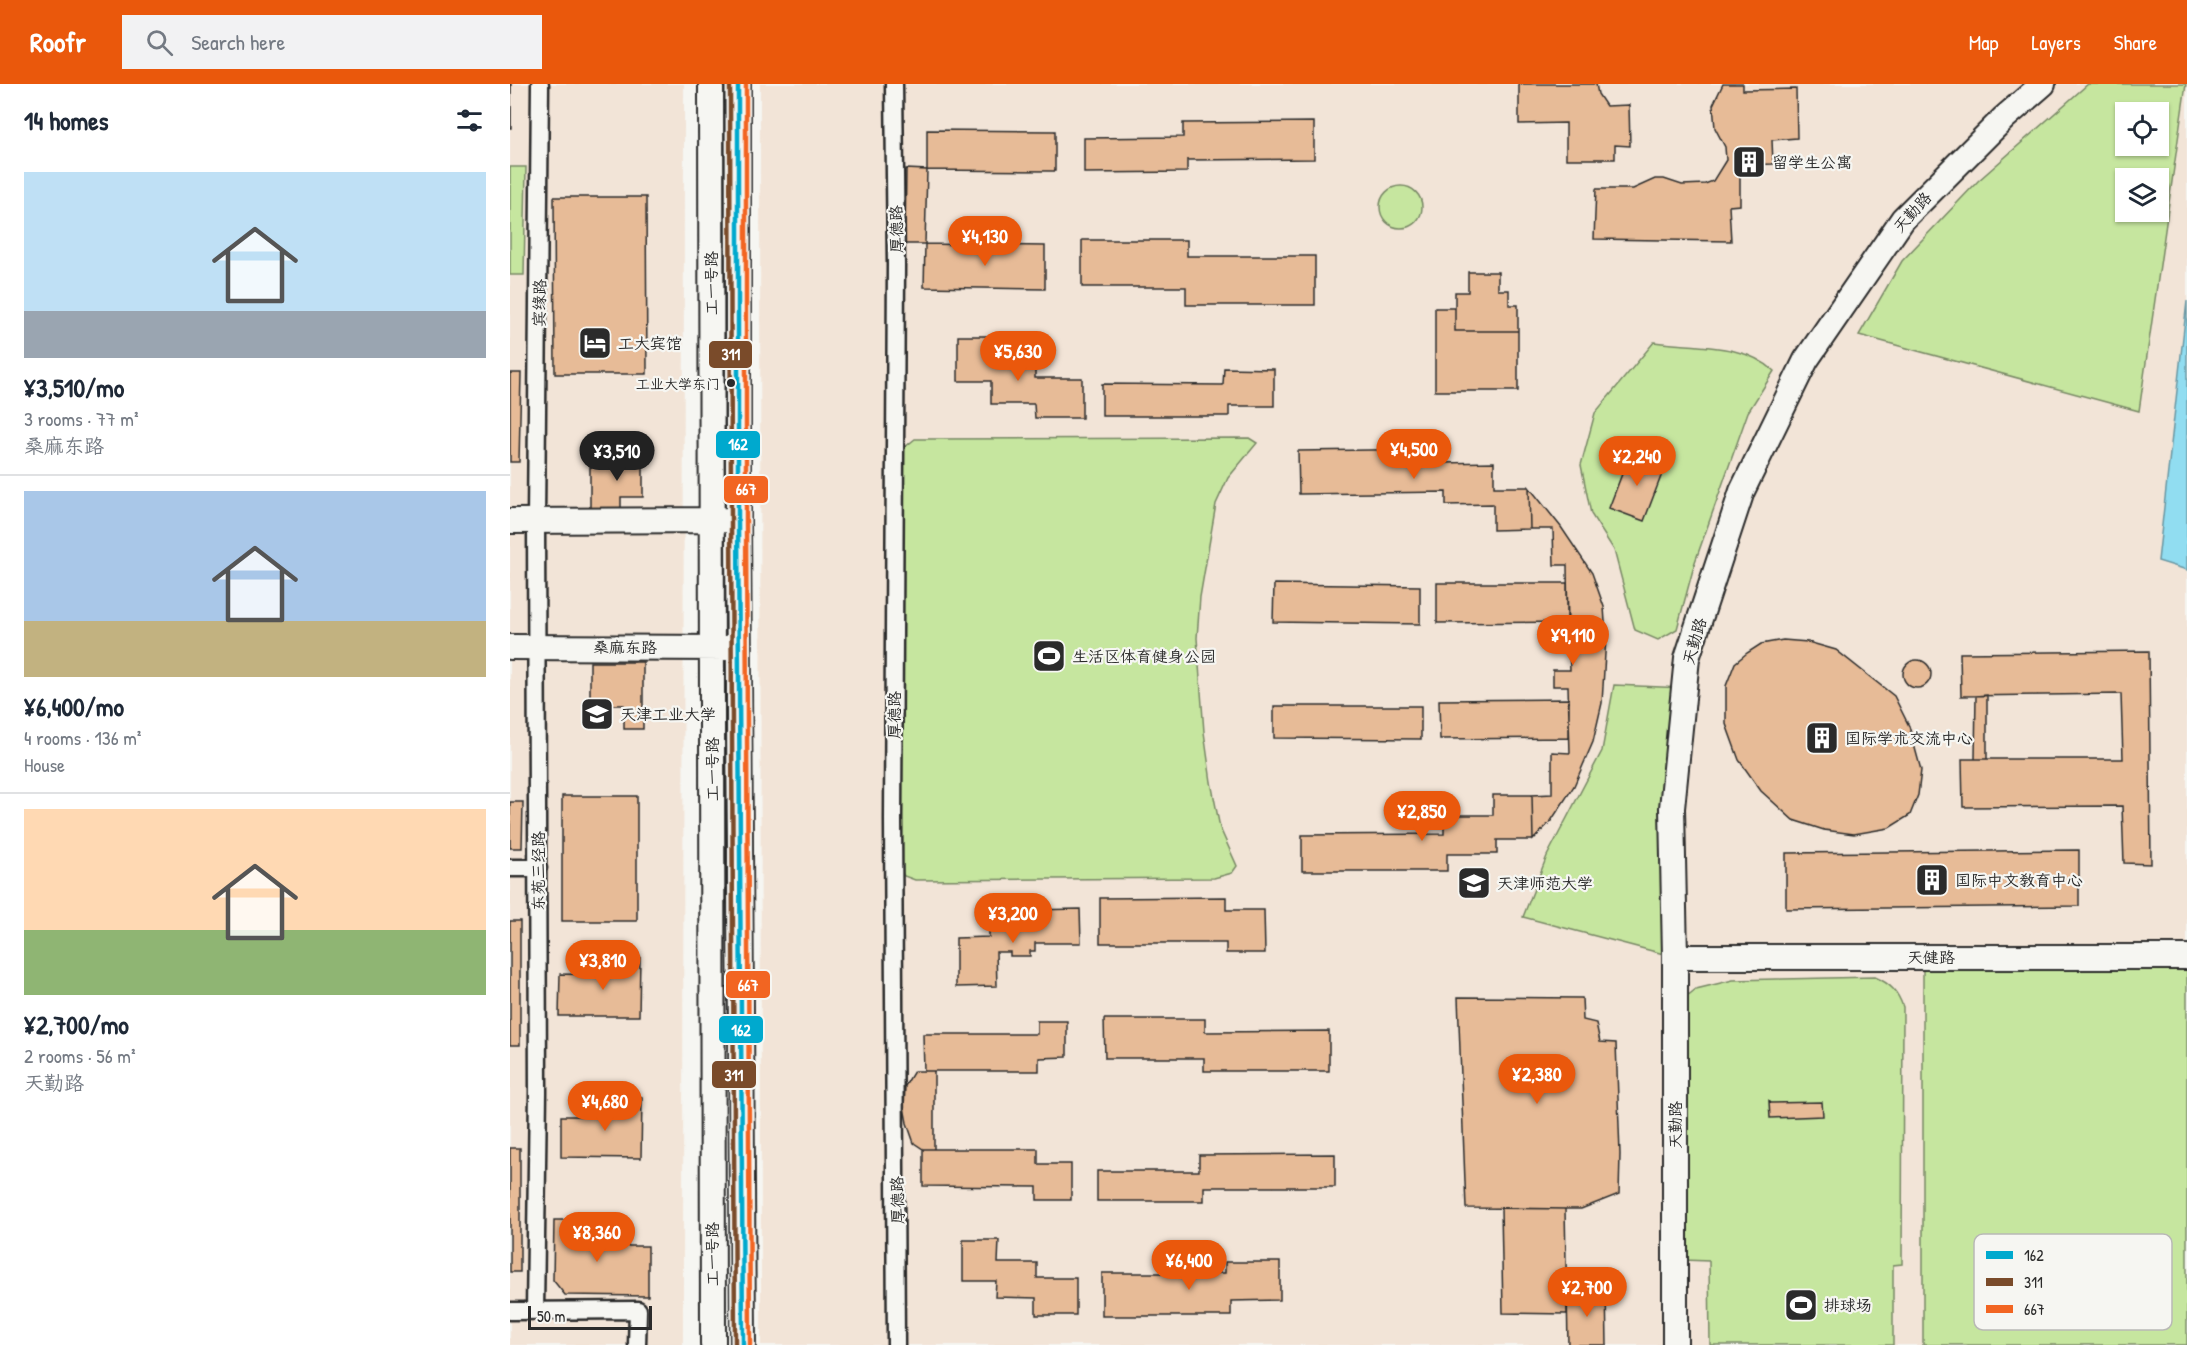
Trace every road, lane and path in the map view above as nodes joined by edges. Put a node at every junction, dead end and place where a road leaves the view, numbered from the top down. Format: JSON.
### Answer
{"nodes":[{"id":1,"x":540,"y":84,"type":"edge"},
{"id":2,"x":711,"y":84,"type":"edge"},
{"id":3,"x":738,"y":84,"type":"edge"},
{"id":4,"x":894,"y":84,"type":"edge"},
{"id":5,"x":2043,"y":84,"type":"edge"},
{"id":6,"x":738,"y":520,"type":"junction"},
{"id":7,"x":510,"y":521,"type":"edge"},
{"id":8,"x":536,"y":521,"type":"junction"},
{"id":9,"x":711,"y":521,"type":"junction"},
{"id":10,"x":538,"y":646,"type":"junction"},
{"id":11,"x":510,"y":647,"type":"edge"},
{"id":12,"x":711,"y":647,"type":"junction"},
{"id":13,"x":740,"y":648,"type":"junction"},
{"id":14,"x":510,"y":868,"type":"edge"},
{"id":15,"x":538,"y":868,"type":"junction"},
{"id":16,"x":1675,"y":957,"type":"junction"},
{"id":17,"x":2187,"y":957,"type":"edge"},
{"id":18,"x":510,"y":1311,"type":"edge"},
{"id":19,"x":535,"y":1311,"type":"junction"},
{"id":20,"x":637,"y":1345,"type":"edge"},
{"id":21,"x":712,"y":1345,"type":"edge"},
{"id":22,"x":743,"y":1345,"type":"edge"},
{"id":23,"x":896,"y":1345,"type":"edge"},
{"id":24,"x":1675,"y":1345,"type":"edge"}],
"edges":[{"from":1,"to":8,"type":"street","name":"宾缘路"},
{"from":2,"to":9,"type":"main road","name":"工一号路"},
{"from":3,"to":6,"type":"main road","name":"工一号路"},
{"from":4,"to":23,"type":"street","name":"厚德路"},
{"from":5,"to":16,"type":"main road","name":"天勤路"},
{"from":6,"to":9,"type":"main road"},
{"from":6,"to":13,"type":"main road","name":"工一号路"},
{"from":7,"to":8,"type":"main road"},
{"from":8,"to":9,"type":"main road"},
{"from":8,"to":10,"type":"street","name":"宾缘路"},
{"from":9,"to":12,"type":"main road","name":"工一号路"},
{"from":10,"to":11,"type":"main road","name":"桑麻东路"},
{"from":10,"to":12,"type":"main road","name":"桑麻东路"},
{"from":10,"to":15,"type":"street","name":"东苑三经路"},
{"from":12,"to":13,"type":"main road","name":"桑麻东路"},
{"from":12,"to":21,"type":"main road","name":"工一号路"},
{"from":13,"to":22,"type":"main road","name":"工一号路"},
{"from":14,"to":15,"type":"street"},
{"from":15,"to":19,"type":"street","name":"东苑三经路"},
{"from":16,"to":17,"type":"main road","name":"天健路"},
{"from":16,"to":24,"type":"main road","name":"天勤路"},
{"from":18,"to":19,"type":"street"},
{"from":19,"to":20,"type":"street"}]}
